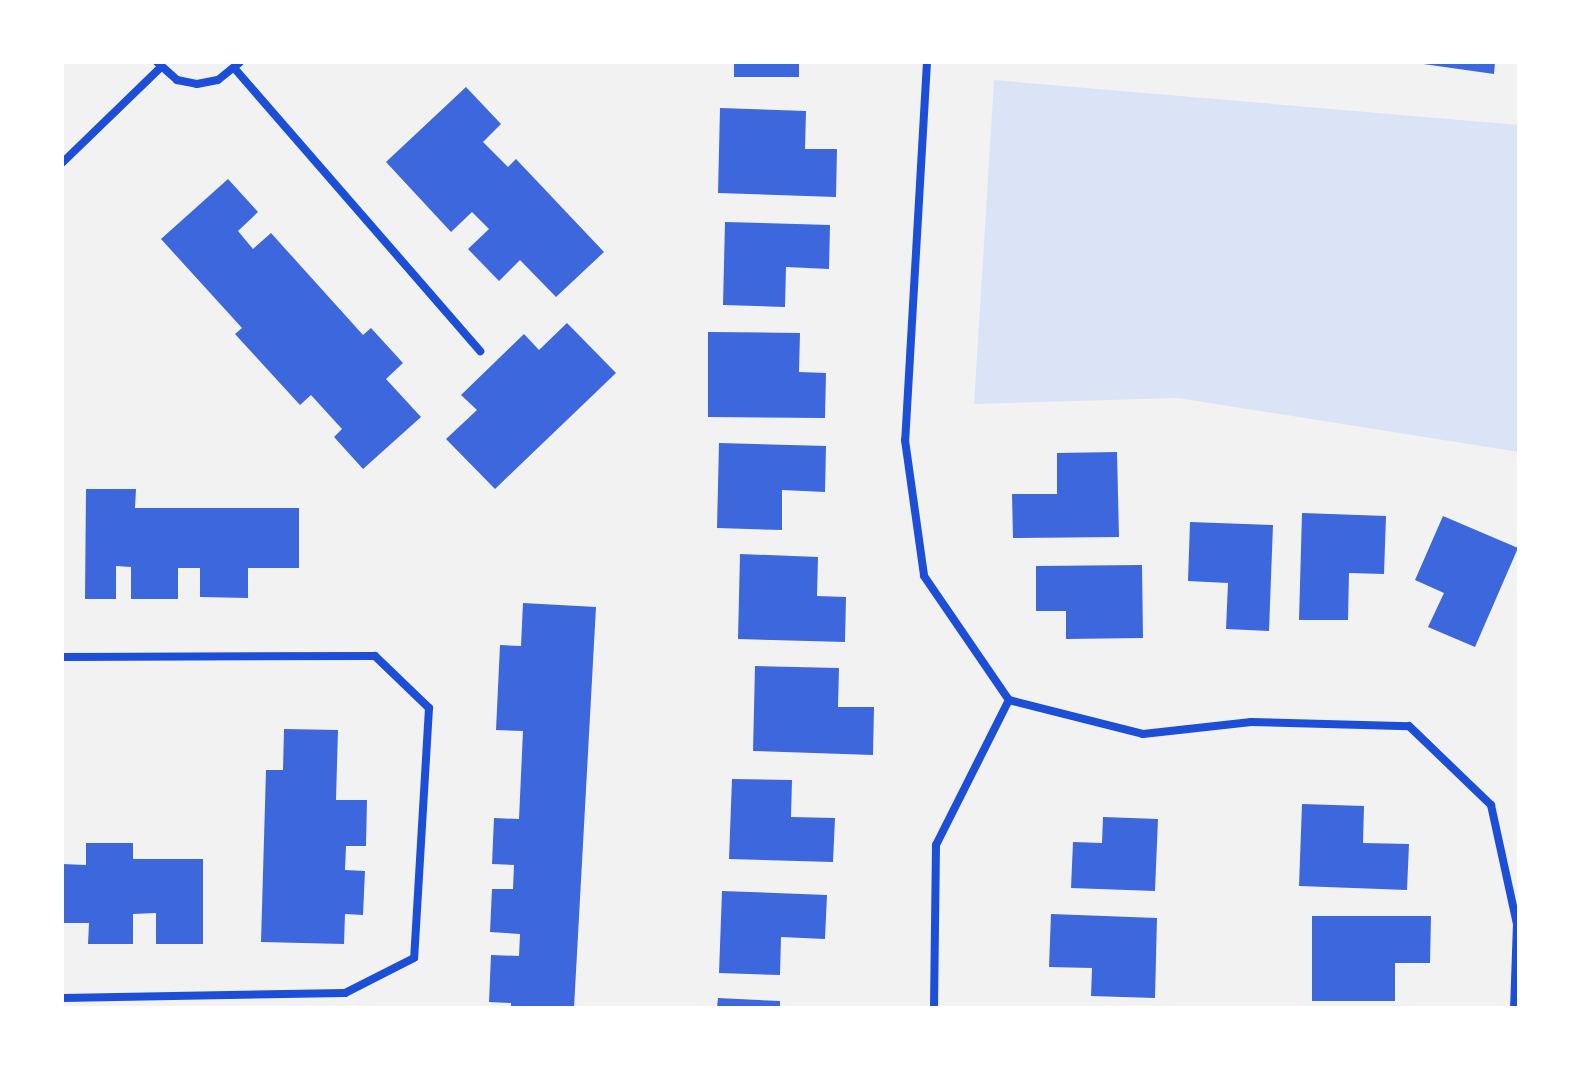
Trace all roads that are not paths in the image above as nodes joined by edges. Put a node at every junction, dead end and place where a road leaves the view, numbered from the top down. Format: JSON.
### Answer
{"nodes":[{"id":1,"x":927,"y":62,"type":"edge"},
{"id":2,"x":158,"y":65,"type":"edge"},
{"id":3,"x":237,"y":65,"type":"edge"},
{"id":4,"x":62,"y":163,"type":"edge"},
{"id":5,"x":480,"y":351,"type":"dead end"},
{"id":6,"x":62,"y":657,"type":"edge"},
{"id":7,"x":1009,"y":700,"type":"junction"},
{"id":8,"x":62,"y":998,"type":"edge"},
{"id":9,"x":934,"y":1008,"type":"edge"},
{"id":10,"x":1514,"y":1008,"type":"edge"}],
"edges":[{"from":1,"to":7,"type":"street"},
{"from":2,"to":3,"type":"street"},
{"from":2,"to":4,"type":"street"},
{"from":3,"to":5,"type":"street"},
{"from":6,"to":8,"type":"street"},
{"from":7,"to":9,"type":"street"},
{"from":7,"to":10,"type":"street"}]}
